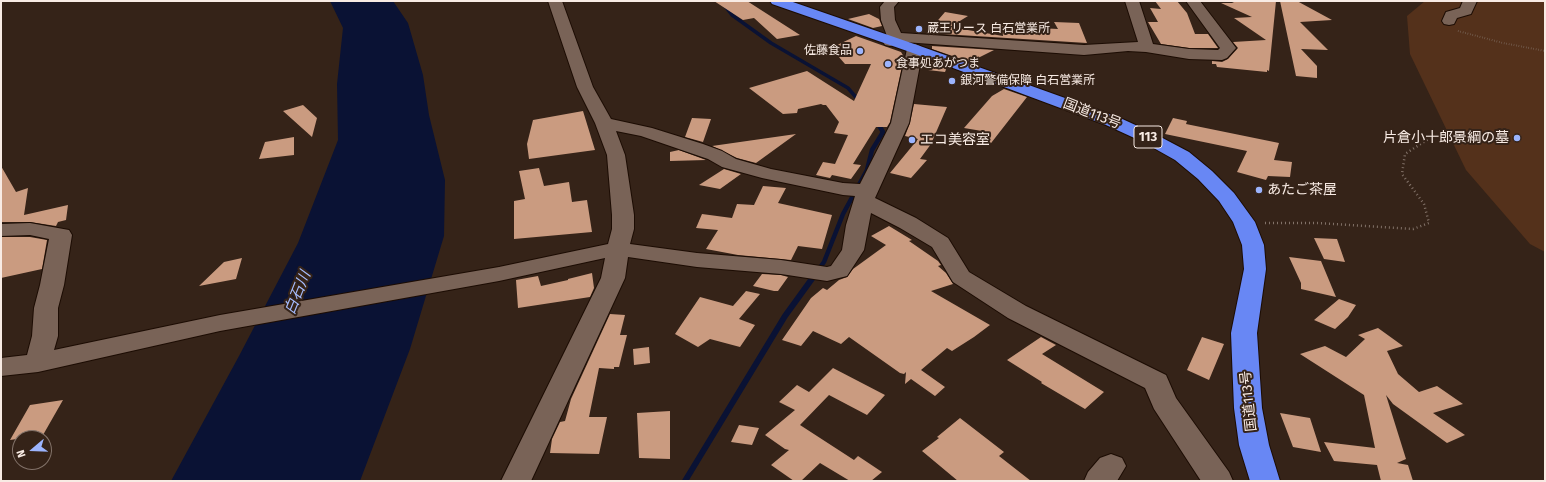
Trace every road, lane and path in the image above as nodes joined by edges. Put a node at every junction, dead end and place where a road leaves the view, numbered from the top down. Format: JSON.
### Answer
{"nodes":[{"id":1,"x":555,"y":1,"type":"edge"},
{"id":2,"x":777,"y":1,"type":"edge"},
{"id":3,"x":892,"y":1,"type":"edge"},
{"id":4,"x":1132,"y":1,"type":"edge"},
{"id":5,"x":1193,"y":1,"type":"edge"},
{"id":6,"x":1470,"y":1,"type":"edge"},
{"id":7,"x":1449,"y":21,"type":"joint"},
{"id":8,"x":890,"y":42,"type":"junction"},
{"id":9,"x":1146,"y":47,"type":"junction"},
{"id":10,"x":915,"y":49,"type":"junction"},
{"id":11,"x":1545,"y":51,"type":"edge"},
{"id":12,"x":604,"y":122,"type":"junction"},
{"id":13,"x":1451,"y":132,"type":"dead end"},
{"id":14,"x":859,"y":193,"type":"junction"},
{"id":15,"x":1244,"y":222,"type":"junction"},
{"id":16,"x":1,"y":230,"type":"edge"},
{"id":17,"x":618,"y":249,"type":"junction"},
{"id":18,"x":38,"y":363,"type":"junction"},
{"id":19,"x":1,"y":367,"type":"edge"},
{"id":20,"x":516,"y":481,"type":"edge"},
{"id":21,"x":1218,"y":481,"type":"edge"},
{"id":22,"x":1265,"y":481,"type":"edge"}],
"edges":[{"from":1,"to":12,"type":"street"},
{"from":2,"to":8,"type":"highway","name":"国道113号","number":"113"},
{"from":3,"to":8,"type":"street"},
{"from":4,"to":9,"type":"street"},
{"from":5,"to":9,"type":"street"},
{"from":6,"to":7,"type":"street"},
{"from":7,"to":11,"type":"path"},
{"from":8,"to":9,"type":"street"},
{"from":8,"to":10,"type":"highway","name":"国道113号","number":"113"},
{"from":10,"to":14,"type":"street"},
{"from":10,"to":15,"type":"highway","name":"国道113号","number":"113"},
{"from":12,"to":14,"type":"street"},
{"from":12,"to":17,"type":"street"},
{"from":13,"to":15,"type":"path"},
{"from":14,"to":17,"type":"street"},
{"from":14,"to":21,"type":"street"},
{"from":15,"to":22,"type":"highway","name":"国道113号","number":"113"},
{"from":16,"to":18,"type":"street"},
{"from":17,"to":18,"type":"street"},
{"from":17,"to":20,"type":"street"},
{"from":18,"to":19,"type":"street"}]}
